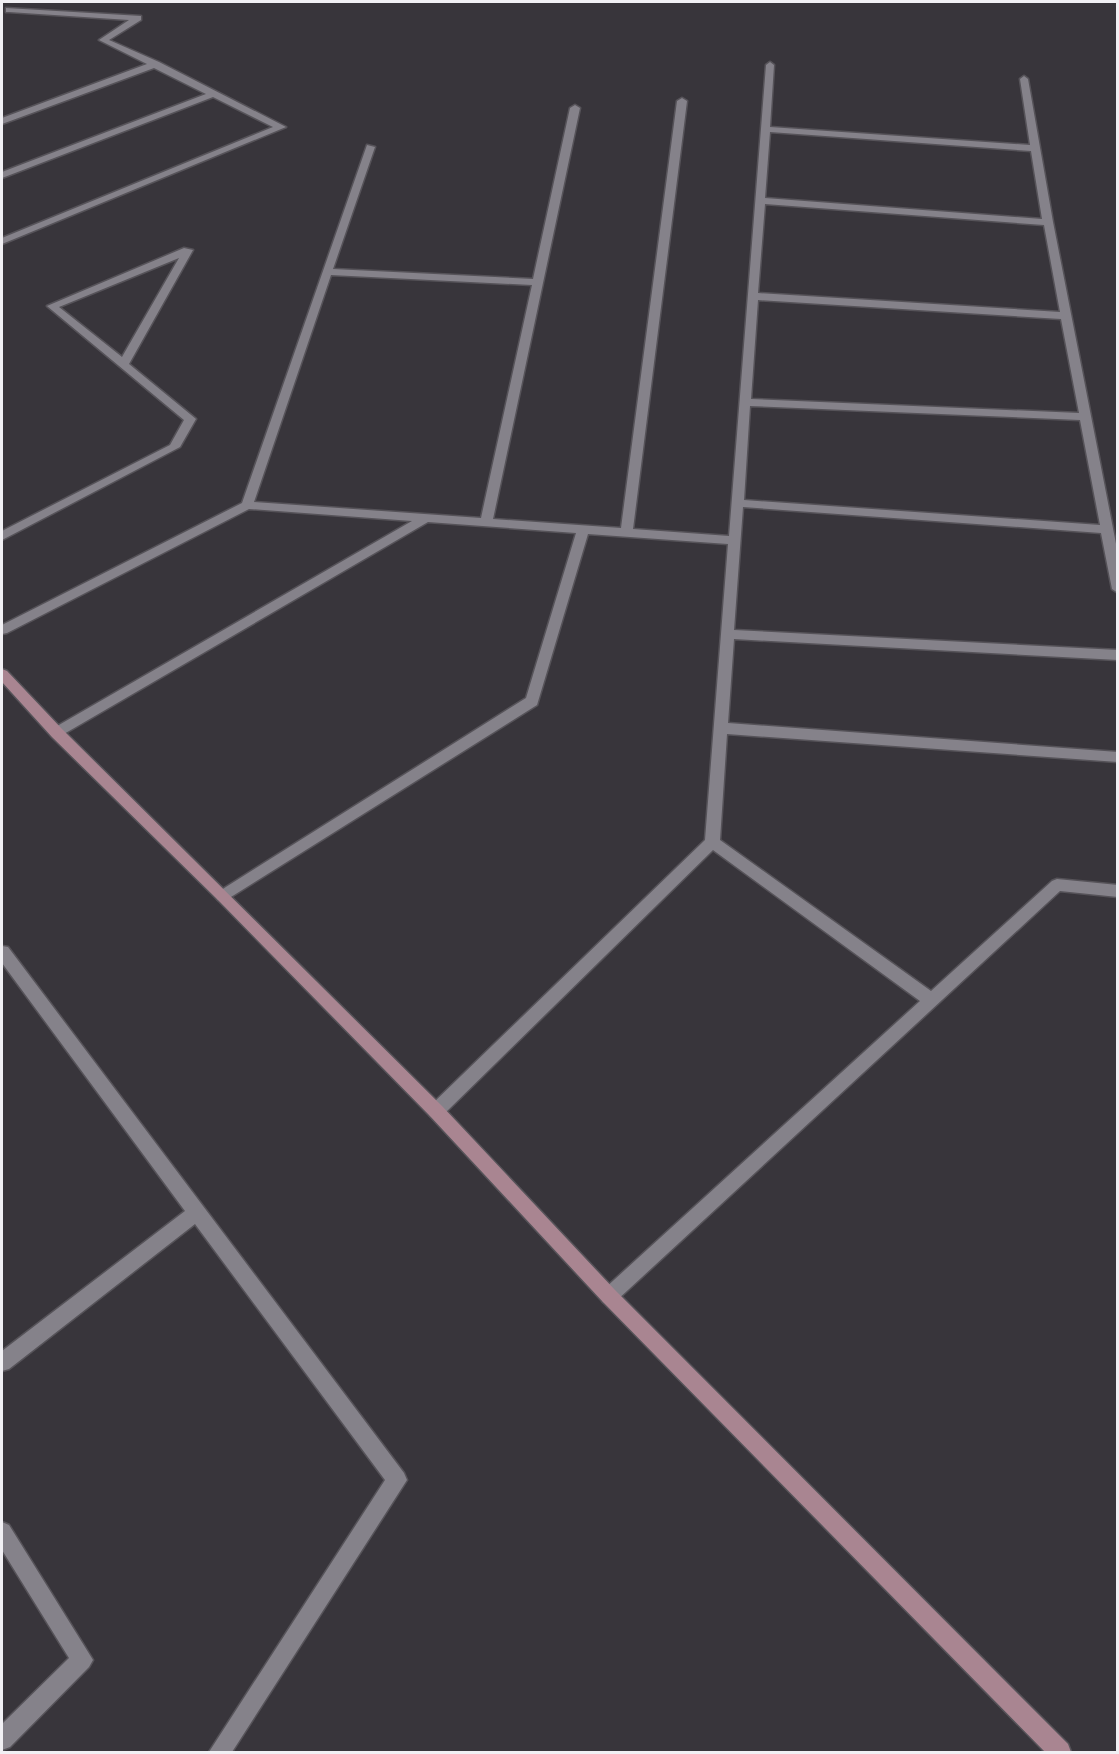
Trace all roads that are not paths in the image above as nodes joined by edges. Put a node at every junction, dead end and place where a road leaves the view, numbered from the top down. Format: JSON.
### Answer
{"nodes":[{"id":1,"x":9,"y":10,"type":"dead end"},
{"id":2,"x":156,"y":64,"type":"junction"},
{"id":3,"x":770,"y":65,"type":"dead end"},
{"id":4,"x":1024,"y":78,"type":"dead end"},
{"id":5,"x":211,"y":94,"type":"junction"},
{"id":6,"x":682,"y":101,"type":"dead end"},
{"id":7,"x":575,"y":108,"type":"dead end"},
{"id":8,"x":2,"y":121,"type":"edge"},
{"id":9,"x":765,"y":129,"type":"junction"},
{"id":10,"x":370,"y":147,"type":"dead end"},
{"id":11,"x":1035,"y":148,"type":"junction"},
{"id":12,"x":2,"y":175,"type":"edge"},
{"id":13,"x":759,"y":201,"type":"junction"},
{"id":14,"x":1048,"y":222,"type":"junction"},
{"id":15,"x":2,"y":241,"type":"edge"},
{"id":16,"x":327,"y":272,"type":"junction"},
{"id":17,"x":538,"y":282,"type":"junction"},
{"id":18,"x":752,"y":296,"type":"junction"},
{"id":19,"x":1065,"y":316,"type":"junction"},
{"id":20,"x":124,"y":363,"type":"junction"},
{"id":21,"x":745,"y":402,"type":"junction"},
{"id":22,"x":1085,"y":417,"type":"junction"},
{"id":23,"x":737,"y":503,"type":"junction"},
{"id":24,"x":247,"y":505,"type":"junction"},
{"id":25,"x":426,"y":518,"type":"junction"},
{"id":26,"x":486,"y":523,"type":"junction"},
{"id":27,"x":1106,"y":528,"type":"junction"},
{"id":28,"x":583,"y":530,"type":"junction"},
{"id":29,"x":626,"y":533,"type":"junction"},
{"id":30,"x":2,"y":536,"type":"edge"},
{"id":31,"x":734,"y":540,"type":"junction"},
{"id":32,"x":1118,"y":589,"type":"edge"},
{"id":33,"x":2,"y":630,"type":"edge"},
{"id":34,"x":727,"y":634,"type":"junction"},
{"id":35,"x":1118,"y":655,"type":"edge"},
{"id":36,"x":2,"y":674,"type":"edge"},
{"id":37,"x":720,"y":728,"type":"junction"},
{"id":38,"x":57,"y":733,"type":"junction"},
{"id":39,"x":1118,"y":757,"type":"edge"},
{"id":40,"x":712,"y":842,"type":"junction"},
{"id":41,"x":1118,"y":891,"type":"edge"},
{"id":42,"x":223,"y":896,"type":"junction"},
{"id":43,"x":2,"y":952,"type":"edge"},
{"id":44,"x":931,"y":1000,"type":"junction"},
{"id":45,"x":436,"y":1111,"type":"junction"},
{"id":46,"x":196,"y":1213,"type":"junction"},
{"id":47,"x":609,"y":1296,"type":"junction"},
{"id":48,"x":2,"y":1362,"type":"edge"},
{"id":49,"x":2,"y":1532,"type":"edge"},
{"id":50,"x":2,"y":1739,"type":"edge"},
{"id":51,"x":220,"y":1752,"type":"edge"},
{"id":52,"x":1060,"y":1752,"type":"edge"}],
"edges":[{"from":1,"to":2,"type":"street"},
{"from":2,"to":5,"type":"street"},
{"from":2,"to":8,"type":"street"},
{"from":3,"to":9,"type":"street"},
{"from":4,"to":11,"type":"street"},
{"from":5,"to":12,"type":"street"},
{"from":5,"to":15,"type":"street"},
{"from":6,"to":29,"type":"street"},
{"from":7,"to":17,"type":"street"},
{"from":9,"to":11,"type":"street"},
{"from":9,"to":13,"type":"street"},
{"from":10,"to":16,"type":"street"},
{"from":11,"to":14,"type":"street"},
{"from":13,"to":14,"type":"street"},
{"from":13,"to":18,"type":"street"},
{"from":14,"to":19,"type":"street"},
{"from":16,"to":17,"type":"street"},
{"from":16,"to":24,"type":"street"},
{"from":17,"to":26,"type":"street"},
{"from":18,"to":19,"type":"street"},
{"from":18,"to":21,"type":"street"},
{"from":19,"to":22,"type":"street"},
{"from":20,"to":20,"type":"street"},
{"from":20,"to":30,"type":"street"},
{"from":21,"to":22,"type":"street"},
{"from":21,"to":23,"type":"street"},
{"from":22,"to":27,"type":"street"},
{"from":23,"to":27,"type":"street"},
{"from":23,"to":31,"type":"street"},
{"from":24,"to":25,"type":"street"},
{"from":24,"to":33,"type":"street"},
{"from":25,"to":26,"type":"street"},
{"from":25,"to":38,"type":"street"},
{"from":26,"to":28,"type":"street"},
{"from":27,"to":32,"type":"street"},
{"from":28,"to":29,"type":"street"},
{"from":28,"to":42,"type":"street"},
{"from":29,"to":31,"type":"street"},
{"from":31,"to":34,"type":"street"},
{"from":34,"to":35,"type":"street"},
{"from":34,"to":37,"type":"street"},
{"from":36,"to":38,"type":"street"},
{"from":37,"to":39,"type":"street"},
{"from":37,"to":40,"type":"street"},
{"from":38,"to":42,"type":"street"},
{"from":40,"to":44,"type":"street"},
{"from":40,"to":45,"type":"street"},
{"from":41,"to":44,"type":"street"},
{"from":42,"to":45,"type":"street"},
{"from":43,"to":46,"type":"street"},
{"from":44,"to":47,"type":"street"},
{"from":45,"to":47,"type":"street"},
{"from":46,"to":48,"type":"street"},
{"from":46,"to":51,"type":"street"},
{"from":47,"to":52,"type":"street"},
{"from":49,"to":50,"type":"street"}]}
